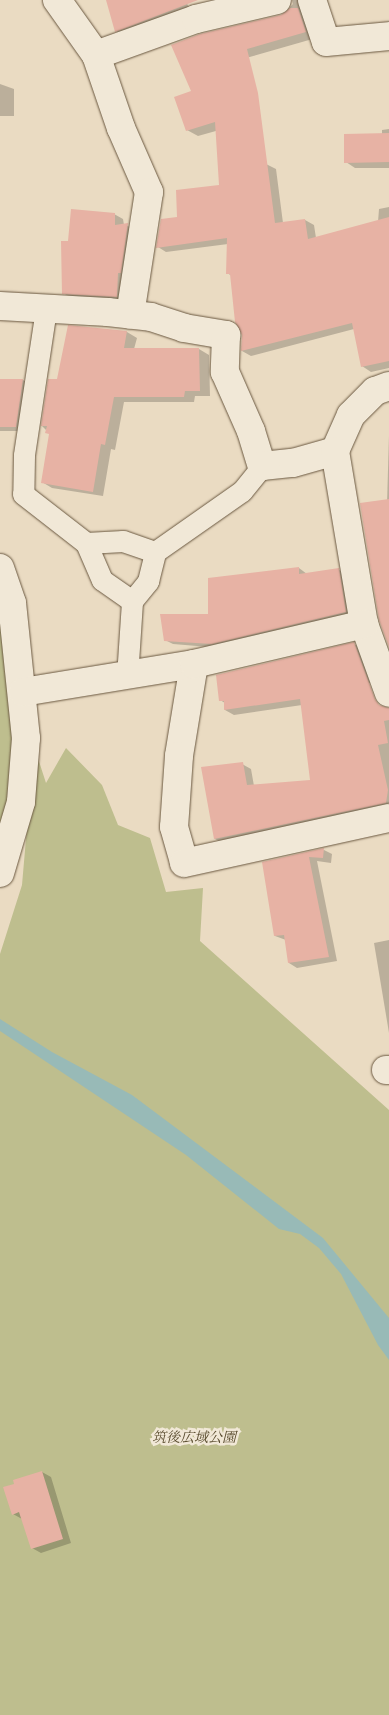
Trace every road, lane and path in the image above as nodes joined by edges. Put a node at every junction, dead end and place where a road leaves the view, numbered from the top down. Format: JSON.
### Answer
{"nodes":[{"id":1,"x":57,"y":0,"type":"edge"},
{"id":2,"x":277,"y":0,"type":"edge"},
{"id":3,"x":312,"y":0,"type":"edge"},
{"id":4,"x":389,"y":36,"type":"edge"},
{"id":5,"x":96,"y":55,"type":"junction"},
{"id":6,"x":0,"y":306,"type":"edge"},
{"id":7,"x":46,"y":309,"type":"junction"},
{"id":8,"x":130,"y":315,"type":"junction"},
{"id":9,"x":389,"y":386,"type":"edge"},
{"id":10,"x":335,"y":451,"type":"junction"},
{"id":11,"x":262,"y":466,"type":"junction"},
{"id":12,"x":86,"y":543,"type":"junction"},
{"id":13,"x":155,"y":552,"type":"junction"},
{"id":14,"x":0,"y":568,"type":"edge"},
{"id":15,"x":132,"y":600,"type":"junction"},
{"id":16,"x":364,"y":624,"type":"junction"},
{"id":17,"x":194,"y":664,"type":"junction"},
{"id":18,"x":127,"y":676,"type":"junction"},
{"id":19,"x":23,"y":692,"type":"junction"},
{"id":20,"x":389,"y":693,"type":"edge"},
{"id":21,"x":389,"y":818,"type":"edge"},
{"id":22,"x":0,"y":873,"type":"edge"}],
"edges":[{"from":1,"to":5,"type":"street"},
{"from":2,"to":5,"type":"street"},
{"from":3,"to":4,"type":"street"},
{"from":5,"to":8,"type":"street"},
{"from":6,"to":7,"type":"street"},
{"from":7,"to":8,"type":"street"},
{"from":7,"to":12,"type":"lane"},
{"from":8,"to":11,"type":"street"},
{"from":9,"to":10,"type":"street"},
{"from":10,"to":11,"type":"street"},
{"from":10,"to":16,"type":"street"},
{"from":11,"to":13,"type":"lane"},
{"from":12,"to":13,"type":"lane"},
{"from":12,"to":15,"type":"lane"},
{"from":13,"to":15,"type":"lane"},
{"from":14,"to":19,"type":"street"},
{"from":15,"to":18,"type":"lane"},
{"from":16,"to":17,"type":"street"},
{"from":16,"to":20,"type":"street"},
{"from":17,"to":18,"type":"street"},
{"from":17,"to":21,"type":"street"},
{"from":18,"to":19,"type":"street"},
{"from":19,"to":22,"type":"street"}]}
